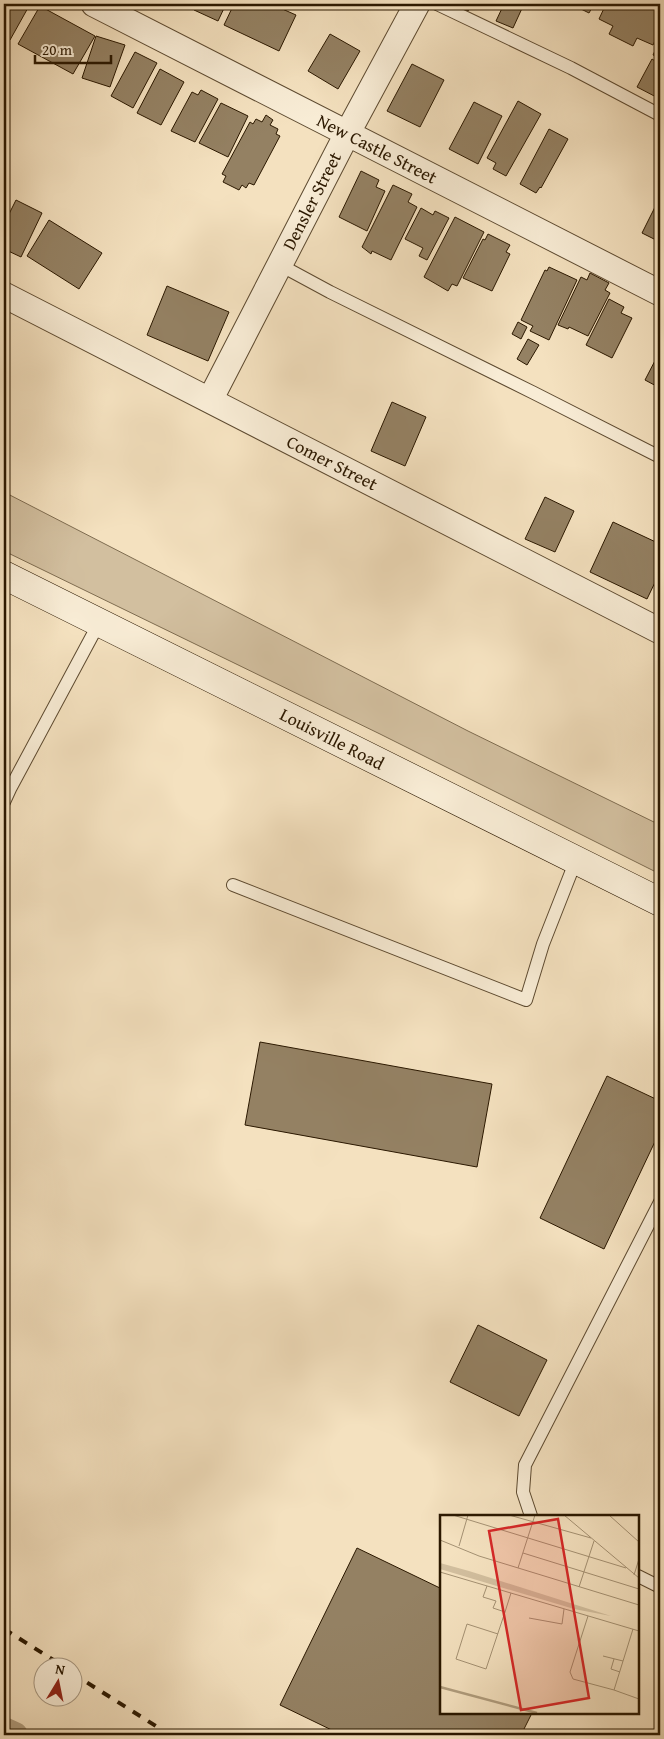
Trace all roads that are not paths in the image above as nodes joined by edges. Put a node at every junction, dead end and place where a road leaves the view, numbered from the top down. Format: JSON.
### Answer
{"nodes":[{"id":1,"x":94,"y":4,"type":"edge"},
{"id":2,"x":417,"y":4,"type":"edge"},
{"id":3,"x":437,"y":4,"type":"edge"},
{"id":4,"x":660,"y":115,"type":"edge"},
{"id":5,"x":347,"y":134,"type":"junction"},
{"id":6,"x":280,"y":265,"type":"junction"},
{"id":7,"x":660,"y":293,"type":"edge"},
{"id":8,"x":4,"y":295,"type":"edge"},
{"id":9,"x":210,"y":400,"type":"junction"},
{"id":10,"x":660,"y":457,"type":"edge"},
{"id":11,"x":4,"y":575,"type":"edge"},
{"id":12,"x":99,"y":623,"type":"junction"},
{"id":13,"x":660,"y":631,"type":"edge"},
{"id":14,"x":7,"y":787,"type":"edge"},
{"id":15,"x":4,"y":802,"type":"edge"},
{"id":16,"x":576,"y":860,"type":"junction"},
{"id":17,"x":233,"y":885,"type":"dead end"},
{"id":18,"x":660,"y":902,"type":"edge"},
{"id":19,"x":660,"y":1202,"type":"edge"},
{"id":20,"x":532,"y":1515,"type":"edge"},
{"id":21,"x":639,"y":1576,"type":"edge"},
{"id":22,"x":660,"y":1587,"type":"edge"}],
"edges":[{"from":1,"to":5,"type":"street","name":"New Castle Street"},
{"from":2,"to":5,"type":"street","name":"Densler Street"},
{"from":3,"to":4,"type":"lane"},
{"from":5,"to":6,"type":"street","name":"Densler Street"},
{"from":5,"to":7,"type":"street","name":"New Castle Street"},
{"from":6,"to":9,"type":"street","name":"Densler Street"},
{"from":6,"to":10,"type":"lane"},
{"from":8,"to":9,"type":"street","name":"Comer Street"},
{"from":9,"to":13,"type":"street","name":"Comer Street"},
{"from":11,"to":12,"type":"main road","name":"Louisville Road"},
{"from":12,"to":14,"type":"lane"},
{"from":12,"to":16,"type":"main road","name":"Louisville Road"},
{"from":14,"to":15,"type":"lane"},
{"from":16,"to":17,"type":"lane"},
{"from":16,"to":18,"type":"main road","name":"Louisville Road"},
{"from":19,"to":20,"type":"lane"},
{"from":21,"to":22,"type":"lane"}]}
